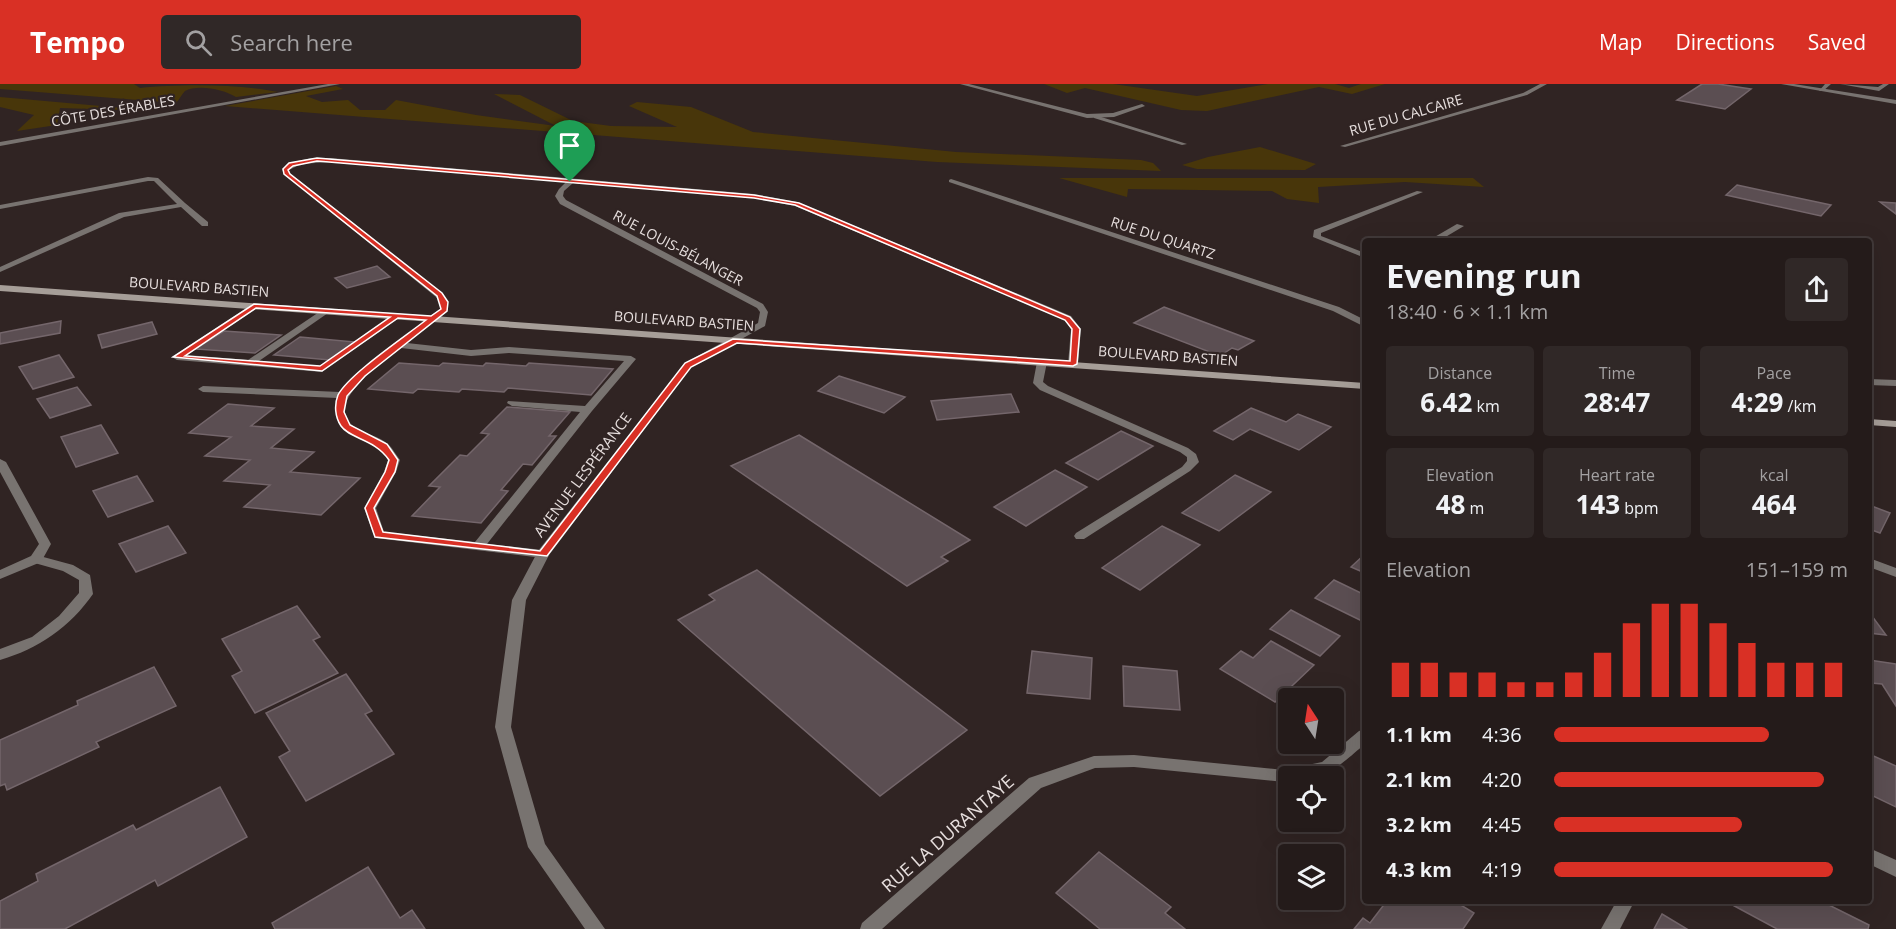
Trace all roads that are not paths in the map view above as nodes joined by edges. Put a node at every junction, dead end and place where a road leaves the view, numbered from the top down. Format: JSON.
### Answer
{"nodes":[{"id":1,"x":337,"y":84,"type":"edge"},
{"id":2,"x":963,"y":84,"type":"edge"},
{"id":3,"x":1544,"y":84,"type":"edge"},
{"id":4,"x":1784,"y":84,"type":"edge"},
{"id":5,"x":1828,"y":84,"type":"edge"},
{"id":6,"x":1844,"y":84,"type":"edge"},
{"id":7,"x":1886,"y":84,"type":"edge"},
{"id":8,"x":1821,"y":90,"type":"junction"},
{"id":9,"x":1896,"y":102,"type":"edge"},
{"id":10,"x":1142,"y":106,"type":"dead end"},
{"id":11,"x":1096,"y":117,"type":"junction"},
{"id":12,"x":0,"y":144,"type":"edge"},
{"id":13,"x":1184,"y":144,"type":"dead end"},
{"id":14,"x":1342,"y":146,"type":"dead end"},
{"id":15,"x":570,"y":182,"type":"junction"},
{"id":16,"x":951,"y":182,"type":"dead end"},
{"id":17,"x":1419,"y":192,"type":"dead end"},
{"id":18,"x":182,"y":205,"type":"junction"},
{"id":19,"x":0,"y":207,"type":"edge"},
{"id":20,"x":205,"y":224,"type":"dead end"},
{"id":21,"x":1460,"y":226,"type":"dead end"},
{"id":22,"x":1438,"y":238,"type":"edge"},
{"id":23,"x":1362,"y":255,"type":"edge"},
{"id":24,"x":0,"y":270,"type":"edge"},
{"id":25,"x":0,"y":288,"type":"edge"},
{"id":26,"x":254,"y":306,"type":"junction"},
{"id":27,"x":325,"y":311,"type":"junction"},
{"id":28,"x":397,"y":316,"type":"junction"},
{"id":29,"x":433,"y":318,"type":"junction"},
{"id":30,"x":1362,"y":322,"type":"edge"},
{"id":31,"x":735,"y":340,"type":"junction"},
{"id":32,"x":399,"y":345,"type":"junction"},
{"id":33,"x":1042,"y":362,"type":"junction"},
{"id":34,"x":250,"y":363,"type":"junction"},
{"id":35,"x":1073,"y":364,"type":"junction"},
{"id":36,"x":1872,"y":382,"type":"edge"},
{"id":37,"x":1896,"y":383,"type":"edge"},
{"id":38,"x":1362,"y":386,"type":"edge"},
{"id":39,"x":203,"y":389,"type":"dead end"},
{"id":40,"x":343,"y":395,"type":"junction"},
{"id":41,"x":512,"y":403,"type":"dead end"},
{"id":42,"x":588,"y":408,"type":"junction"},
{"id":43,"x":1872,"y":423,"type":"edge"},
{"id":44,"x":1896,"y":424,"type":"edge"},
{"id":45,"x":0,"y":462,"type":"edge"},
{"id":46,"x":1080,"y":536,"type":"dead end"},
{"id":47,"x":478,"y":546,"type":"junction"},
{"id":48,"x":543,"y":554,"type":"junction"},
{"id":49,"x":36,"y":560,"type":"junction"},
{"id":50,"x":1872,"y":563,"type":"edge"},
{"id":51,"x":1896,"y":573,"type":"edge"},
{"id":52,"x":0,"y":575,"type":"edge"},
{"id":53,"x":0,"y":655,"type":"edge"},
{"id":54,"x":1362,"y":739,"type":"edge"},
{"id":55,"x":1872,"y":857,"type":"edge"},
{"id":56,"x":1896,"y":869,"type":"edge"},
{"id":57,"x":1624,"y":904,"type":"edge"},
{"id":58,"x":596,"y":929,"type":"edge"},
{"id":59,"x":869,"y":929,"type":"edge"},
{"id":60,"x":1610,"y":929,"type":"edge"}],
"edges":[{"from":1,"to":12,"type":"street","name":"CÔTE DES ÉRABLES"},
{"from":2,"to":11,"type":"street"},
{"from":3,"to":14,"type":"street","name":"RUE DU CALCAIRE"},
{"from":4,"to":8,"type":"street"},
{"from":5,"to":8,"type":"street"},
{"from":6,"to":7,"type":"street"},
{"from":8,"to":9,"type":"street"},
{"from":10,"to":11,"type":"street"},
{"from":11,"to":13,"type":"street"},
{"from":15,"to":29,"type":"street"},
{"from":15,"to":31,"type":"street","name":"RUE LOUIS-BÉLANGER"},
{"from":15,"to":35,"type":"street"},
{"from":16,"to":30,"type":"street","name":"RUE DU QUARTZ"},
{"from":17,"to":23,"type":"street"},
{"from":18,"to":19,"type":"street"},
{"from":18,"to":20,"type":"street"},
{"from":18,"to":24,"type":"street"},
{"from":21,"to":22,"type":"street"},
{"from":25,"to":26,"type":"main road","name":"BOULEVARD BASTIEN"},
{"from":26,"to":27,"type":"main road","name":"BOULEVARD BASTIEN"},
{"from":26,"to":34,"type":"street"},
{"from":27,"to":28,"type":"main road","name":"BOULEVARD BASTIEN"},
{"from":27,"to":34,"type":"street"},
{"from":28,"to":29,"type":"main road","name":"BOULEVARD BASTIEN"},
{"from":28,"to":34,"type":"street"},
{"from":29,"to":31,"type":"main road","name":"BOULEVARD BASTIEN"},
{"from":29,"to":32,"type":"street"},
{"from":31,"to":33,"type":"main road","name":"BOULEVARD BASTIEN"},
{"from":31,"to":48,"type":"street","name":"AVENUE LESPÉRANCE"},
{"from":32,"to":40,"type":"street"},
{"from":32,"to":42,"type":"street"},
{"from":33,"to":35,"type":"main road","name":"BOULEVARD BASTIEN"},
{"from":33,"to":46,"type":"street"},
{"from":35,"to":38,"type":"main road","name":"BOULEVARD BASTIEN"},
{"from":36,"to":37,"type":"street"},
{"from":39,"to":40,"type":"street"},
{"from":40,"to":47,"type":"street"},
{"from":41,"to":42,"type":"street"},
{"from":42,"to":47,"type":"street"},
{"from":43,"to":44,"type":"main road"},
{"from":45,"to":49,"type":"street"},
{"from":47,"to":48,"type":"street"},
{"from":48,"to":58,"type":"street","name":"AVENUE LESPÉRANCE"},
{"from":49,"to":52,"type":"street"},
{"from":49,"to":53,"type":"street"},
{"from":50,"to":51,"type":"street"},
{"from":54,"to":59,"type":"street","name":"RUE LA DURANTAYE"},
{"from":55,"to":56,"type":"street"},
{"from":57,"to":60,"type":"street"}]}
